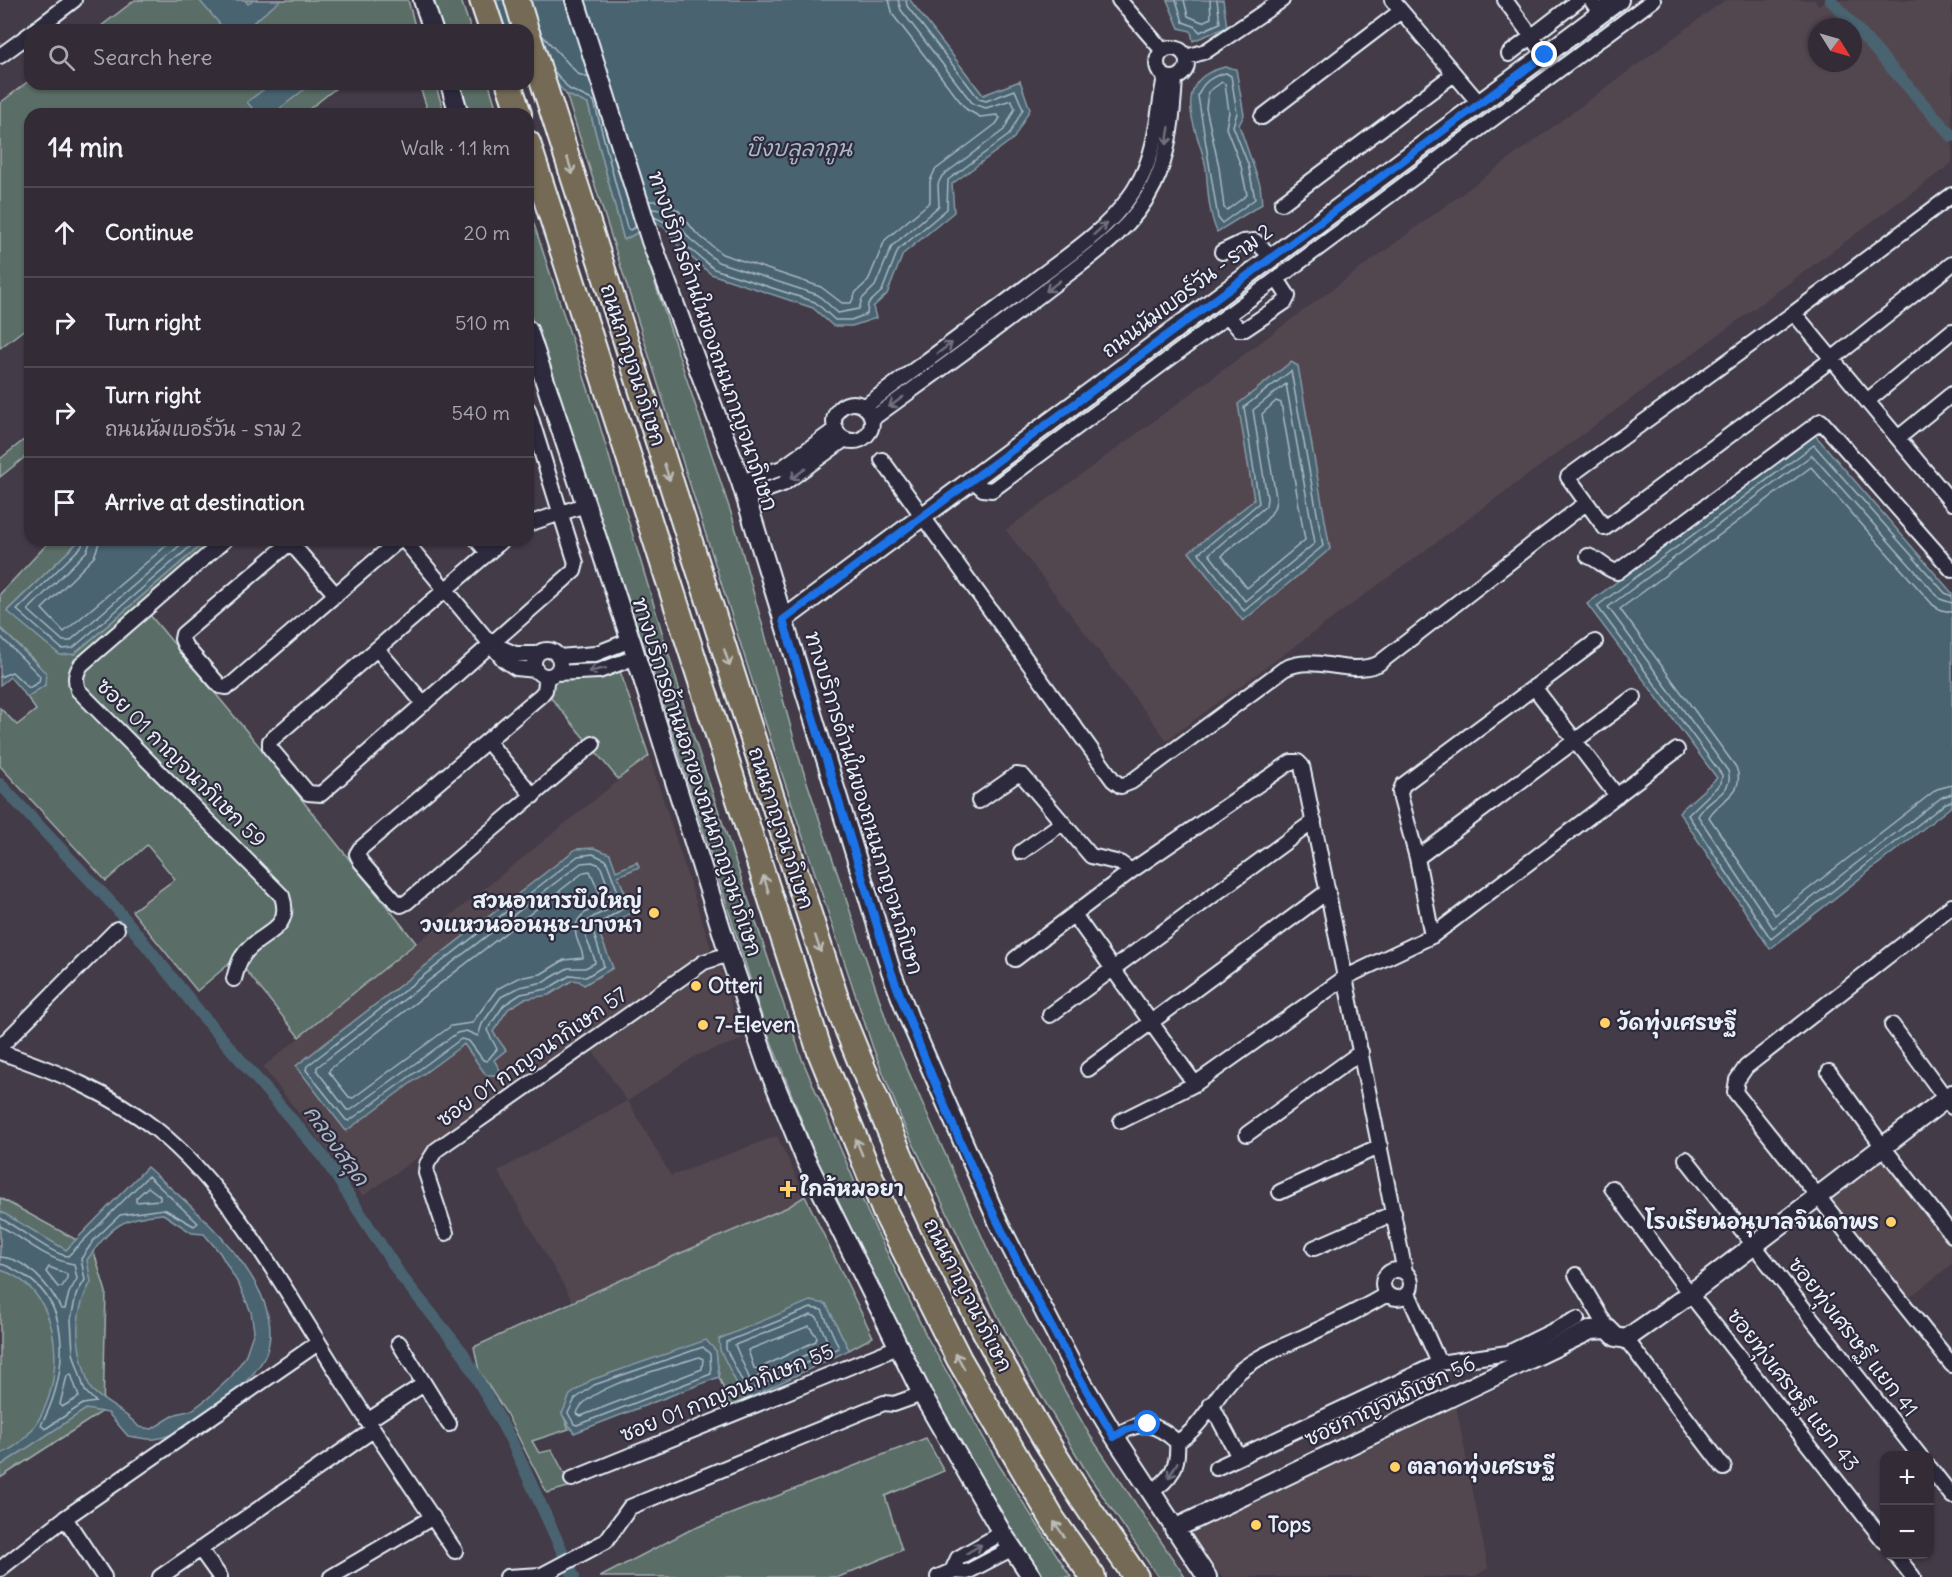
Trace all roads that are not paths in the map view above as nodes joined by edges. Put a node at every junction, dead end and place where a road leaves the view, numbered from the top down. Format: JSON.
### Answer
{"nodes":[{"id":1,"x":74,"y":0,"type":"edge"},
{"id":2,"x":423,"y":0,"type":"edge"},
{"id":3,"x":482,"y":0,"type":"edge"},
{"id":4,"x":517,"y":0,"type":"edge"},
{"id":5,"x":574,"y":0,"type":"edge"},
{"id":6,"x":1119,"y":0,"type":"edge"},
{"id":7,"x":1282,"y":0,"type":"edge"},
{"id":8,"x":1505,"y":0,"type":"edge"},
{"id":9,"x":1579,"y":0,"type":"edge"},
{"id":10,"x":1620,"y":0,"type":"edge"},
{"id":11,"x":1653,"y":0,"type":"edge"},
{"id":12,"x":1396,"y":5,"type":"edge"},
{"id":13,"x":1596,"y":7,"type":"edge"},
{"id":14,"x":43,"y":24,"type":"edge"},
{"id":15,"x":431,"y":24,"type":"edge"},
{"id":16,"x":490,"y":24,"type":"edge"},
{"id":17,"x":524,"y":24,"type":"edge"},
{"id":18,"x":1531,"y":37,"type":"junction"},
{"id":19,"x":24,"y":38,"type":"edge"},
{"id":20,"x":1162,"y":51,"type":"junction"},
{"id":21,"x":534,"y":54,"type":"edge"},
{"id":22,"x":1509,"y":54,"type":"dead end"},
{"id":23,"x":1545,"y":55,"type":"junction"},
{"id":24,"x":0,"y":56,"type":"edge"},
{"id":25,"x":1187,"y":57,"type":"junction"},
{"id":26,"x":1520,"y":73,"type":"junction"},
{"id":27,"x":1454,"y":74,"type":"junction"},
{"id":28,"x":1170,"y":78,"type":"junction"},
{"id":29,"x":452,"y":90,"type":"edge"},
{"id":30,"x":511,"y":90,"type":"edge"},
{"id":31,"x":1532,"y":90,"type":"junction"},
{"id":32,"x":1479,"y":103,"type":"junction"},
{"id":33,"x":457,"y":108,"type":"edge"},
{"id":34,"x":517,"y":108,"type":"edge"},
{"id":35,"x":1262,"y":117,"type":"dead end"},
{"id":36,"x":534,"y":162,"type":"edge"},
{"id":37,"x":1394,"y":166,"type":"junction"},
{"id":38,"x":1407,"y":183,"type":"junction"},
{"id":39,"x":1952,"y":195,"type":"edge"},
{"id":40,"x":1282,"y":203,"type":"dead end"},
{"id":41,"x":1222,"y":252,"type":"dead end"},
{"id":42,"x":1272,"y":257,"type":"junction"},
{"id":43,"x":1952,"y":264,"type":"edge"},
{"id":44,"x":1277,"y":279,"type":"junction"},
{"id":45,"x":1206,"y":306,"type":"junction"},
{"id":46,"x":1794,"y":313,"type":"junction"},
{"id":47,"x":1222,"y":318,"type":"junction"},
{"id":48,"x":1952,"y":331,"type":"edge"},
{"id":49,"x":534,"y":348,"type":"edge"},
{"id":50,"x":1832,"y":359,"type":"junction"},
{"id":51,"x":1092,"y":390,"type":"junction"},
{"id":52,"x":1952,"y":394,"type":"edge"},
{"id":53,"x":1867,"y":401,"type":"junction"},
{"id":54,"x":1106,"y":406,"type":"junction"},
{"id":55,"x":864,"y":407,"type":"junction"},
{"id":56,"x":872,"y":419,"type":"junction"},
{"id":57,"x":840,"y":434,"type":"junction"},
{"id":58,"x":1898,"y":438,"type":"junction"},
{"id":59,"x":534,"y":446,"type":"edge"},
{"id":60,"x":882,"y":460,"type":"dead end"},
{"id":61,"x":972,"y":479,"type":"junction"},
{"id":62,"x":743,"y":490,"type":"junction"},
{"id":63,"x":1586,"y":503,"type":"junction"},
{"id":64,"x":1952,"y":503,"type":"edge"},
{"id":65,"x":585,"y":505,"type":"junction"},
{"id":66,"x":560,"y":512,"type":"junction"},
{"id":67,"x":923,"y":515,"type":"junction"},
{"id":68,"x":534,"y":522,"type":"edge"},
{"id":69,"x":218,"y":546,"type":"edge"},
{"id":70,"x":285,"y":546,"type":"edge"},
{"id":71,"x":295,"y":546,"type":"edge"},
{"id":72,"x":392,"y":546,"type":"edge"},
{"id":73,"x":409,"y":546,"type":"edge"},
{"id":74,"x":482,"y":546,"type":"edge"},
{"id":75,"x":496,"y":546,"type":"edge"},
{"id":76,"x":488,"y":553,"type":"junction"},
{"id":77,"x":1588,"y":556,"type":"dead end"},
{"id":78,"x":1952,"y":570,"type":"edge"},
{"id":79,"x":446,"y":589,"type":"junction"},
{"id":80,"x":336,"y":595,"type":"junction"},
{"id":81,"x":783,"y":620,"type":"junction"},
{"id":82,"x":631,"y":640,"type":"junction"},
{"id":83,"x":1595,"y":642,"type":"dead end"},
{"id":84,"x":493,"y":644,"type":"junction"},
{"id":85,"x":377,"y":649,"type":"junction"},
{"id":86,"x":537,"y":654,"type":"junction"},
{"id":87,"x":559,"y":657,"type":"junction"},
{"id":88,"x":636,"y":657,"type":"junction"},
{"id":89,"x":546,"y":673,"type":"junction"},
{"id":90,"x":1534,"y":687,"type":"junction"},
{"id":91,"x":1634,"y":697,"type":"dead end"},
{"id":92,"x":424,"y":704,"type":"junction"},
{"id":93,"x":487,"y":741,"type":"junction"},
{"id":94,"x":1575,"y":741,"type":"junction"},
{"id":95,"x":593,"y":744,"type":"dead end"},
{"id":96,"x":1677,"y":750,"type":"dead end"},
{"id":97,"x":533,"y":795,"type":"junction"},
{"id":98,"x":1617,"y":796,"type":"junction"},
{"id":99,"x":979,"y":801,"type":"dead end"},
{"id":100,"x":1314,"y":821,"type":"junction"},
{"id":101,"x":1062,"y":823,"type":"junction"},
{"id":102,"x":1021,"y":852,"type":"dead end"},
{"id":103,"x":1417,"y":858,"type":"junction"},
{"id":104,"x":1131,"y":871,"type":"junction"},
{"id":105,"x":1328,"y":891,"type":"junction"},
{"id":106,"x":1952,"y":906,"type":"edge"},
{"id":107,"x":1075,"y":916,"type":"junction"},
{"id":108,"x":117,"y":929,"type":"dead end"},
{"id":109,"x":1432,"y":936,"type":"junction"},
{"id":110,"x":729,"y":954,"type":"junction"},
{"id":111,"x":1015,"y":959,"type":"dead end"},
{"id":112,"x":1113,"y":969,"type":"junction"},
{"id":113,"x":1346,"y":977,"type":"junction"},
{"id":114,"x":234,"y":979,"type":"dead end"},
{"id":115,"x":1050,"y":1015,"type":"dead end"},
{"id":116,"x":1151,"y":1022,"type":"junction"},
{"id":117,"x":1892,"y":1025,"type":"dead end"},
{"id":118,"x":0,"y":1049,"type":"edge"},
{"id":119,"x":1361,"y":1052,"type":"junction"},
{"id":120,"x":1088,"y":1069,"type":"dead end"},
{"id":121,"x":1829,"y":1072,"type":"dead end"},
{"id":122,"x":1195,"y":1084,"type":"junction"},
{"id":123,"x":1950,"y":1100,"type":"edge"},
{"id":124,"x":1121,"y":1121,"type":"dead end"},
{"id":125,"x":1247,"y":1134,"type":"dead end"},
{"id":126,"x":1380,"y":1146,"type":"junction"},
{"id":127,"x":1883,"y":1147,"type":"junction"},
{"id":128,"x":1686,"y":1159,"type":"dead end"},
{"id":129,"x":1612,"y":1188,"type":"dead end"},
{"id":130,"x":1280,"y":1192,"type":"dead end"},
{"id":131,"x":1819,"y":1196,"type":"junction"},
{"id":132,"x":1394,"y":1214,"type":"junction"},
{"id":133,"x":446,"y":1233,"type":"dead end"},
{"id":134,"x":1952,"y":1235,"type":"edge"},
{"id":135,"x":1754,"y":1245,"type":"junction"},
{"id":136,"x":1314,"y":1248,"type":"dead end"},
{"id":137,"x":1404,"y":1272,"type":"junction"},
{"id":138,"x":1576,"y":1275,"type":"dead end"},
{"id":139,"x":1408,"y":1293,"type":"junction"},
{"id":140,"x":1387,"y":1294,"type":"junction"},
{"id":141,"x":1690,"y":1294,"type":"junction"},
{"id":142,"x":1577,"y":1319,"type":"dead end"},
{"id":143,"x":1608,"y":1329,"type":"junction"},
{"id":144,"x":1626,"y":1339,"type":"junction"},
{"id":145,"x":318,"y":1343,"type":"junction"},
{"id":146,"x":399,"y":1343,"type":"dead end"},
{"id":147,"x":898,"y":1347,"type":"junction"},
{"id":148,"x":1439,"y":1363,"type":"junction"},
{"id":149,"x":1952,"y":1365,"type":"edge"},
{"id":150,"x":424,"y":1384,"type":"junction"},
{"id":151,"x":922,"y":1394,"type":"junction"},
{"id":152,"x":1211,"y":1404,"type":"junction"},
{"id":153,"x":449,"y":1424,"type":"dead end"},
{"id":154,"x":370,"y":1426,"type":"junction"},
{"id":155,"x":1114,"y":1437,"type":"junction"},
{"id":156,"x":1176,"y":1442,"type":"junction"},
{"id":157,"x":1917,"y":1451,"type":"edge"},
{"id":158,"x":1239,"y":1457,"type":"junction"},
{"id":159,"x":1216,"y":1468,"type":"dead end"},
{"id":160,"x":1724,"y":1468,"type":"dead end"},
{"id":161,"x":1934,"y":1474,"type":"edge"},
{"id":162,"x":572,"y":1479,"type":"dead end"},
{"id":163,"x":1150,"y":1492,"type":"junction"},
{"id":164,"x":1952,"y":1496,"type":"edge"},
{"id":165,"x":433,"y":1517,"type":"junction"},
{"id":166,"x":65,"y":1518,"type":"junction"},
{"id":167,"x":1174,"y":1529,"type":"junction"},
{"id":168,"x":1002,"y":1533,"type":"junction"},
{"id":169,"x":1880,"y":1536,"type":"edge"},
{"id":170,"x":1012,"y":1548,"type":"junction"},
{"id":171,"x":200,"y":1549,"type":"junction"},
{"id":172,"x":456,"y":1551,"type":"dead end"},
{"id":173,"x":1899,"y":1559,"type":"edge"},
{"id":174,"x":0,"y":1569,"type":"edge"},
{"id":175,"x":952,"y":1570,"type":"junction"},
{"id":176,"x":104,"y":1577,"type":"edge"},
{"id":177,"x":160,"y":1577,"type":"edge"},
{"id":178,"x":220,"y":1577,"type":"edge"},
{"id":179,"x":331,"y":1577,"type":"edge"},
{"id":180,"x":507,"y":1577,"type":"edge"},
{"id":181,"x":938,"y":1577,"type":"edge"},
{"id":182,"x":1032,"y":1577,"type":"edge"},
{"id":183,"x":1093,"y":1577,"type":"edge"},
{"id":184,"x":1136,"y":1577,"type":"edge"},
{"id":185,"x":1207,"y":1577,"type":"edge"},
{"id":186,"x":1913,"y":1577,"type":"edge"}],
"edges":[{"from":1,"to":14,"type":"street"},
{"from":2,"to":15,"type":"main road"},
{"from":3,"to":16,"type":"highway"},
{"from":4,"to":17,"type":"highway"},
{"from":5,"to":62,"type":"main road","name":"ทางบริการด้านในของถนนกาญจนาภิเษก"},
{"from":6,"to":20,"type":"street"},
{"from":7,"to":25,"type":"street"},
{"from":8,"to":18,"type":"street"},
{"from":9,"to":18,"type":"street"},
{"from":10,"to":13,"type":"main road","name":"ถนนนัมเบอร์วัน - ราม 2"},
{"from":11,"to":31,"type":"street"},
{"from":12,"to":27,"type":"street"},
{"from":12,"to":35,"type":"street"},
{"from":13,"to":23,"type":"main road","name":"ถนนนัมเบอร์วัน - ราม 2"},
{"from":18,"to":22,"type":"street"},
{"from":18,"to":23,"type":"street"},
{"from":19,"to":24,"type":"street"},
{"from":20,"to":25,"type":"street"},
{"from":20,"to":28,"type":"street"},
{"from":21,"to":184,"type":"highway","name":"ถนนกาญจนาภิเษก","one_way":true},
{"from":23,"to":26,"type":"main road","name":"ถนนนัมเบอร์วัน - ราม 2"},
{"from":25,"to":28,"type":"street"},
{"from":26,"to":31,"type":"street"},
{"from":26,"to":32,"type":"main road","name":"ถนนนัมเบอร์วัน - ราม 2"},
{"from":27,"to":32,"type":"street"},
{"from":27,"to":40,"type":"street"},
{"from":55,"to":28,"type":"street","one_way":true},
{"from":28,"to":56,"type":"street","one_way":true},
{"from":29,"to":33,"type":"main road"},
{"from":30,"to":34,"type":"highway"},
{"from":31,"to":38,"type":"street"},
{"from":32,"to":37,"type":"main road","name":"ถนนนัมเบอร์วัน - ราม 2"},
{"from":183,"to":36,"type":"highway","name":"ถนนกาญจนาภิเษก","one_way":true},
{"from":37,"to":38,"type":"street"},
{"from":37,"to":42,"type":"main road","name":"ถนนนัมเบอร์วัน - ราม 2"},
{"from":38,"to":44,"type":"street"},
{"from":39,"to":46,"type":"street"},
{"from":41,"to":42,"type":"street"},
{"from":42,"to":45,"type":"main road","name":"ถนนนัมเบอร์วัน - ราม 2"},
{"from":43,"to":50,"type":"street"},
{"from":44,"to":47,"type":"street"},
{"from":44,"to":47,"type":"street"},
{"from":45,"to":47,"type":"street"},
{"from":45,"to":51,"type":"main road","name":"ถนนนัมเบอร์วัน - ราม 2"},
{"from":46,"to":50,"type":"street"},
{"from":46,"to":63,"type":"street"},
{"from":47,"to":54,"type":"street"},
{"from":48,"to":53,"type":"street"},
{"from":49,"to":65,"type":"main road","name":"ทางบริการด้านนอกของถนนกาญจนาภิเษก"},
{"from":50,"to":53,"type":"street"},
{"from":50,"to":63,"type":"street"},
{"from":51,"to":54,"type":"street"},
{"from":51,"to":61,"type":"main road","name":"ถนนนัมเบอร์วัน - ราม 2"},
{"from":52,"to":58,"type":"street"},
{"from":53,"to":58,"type":"street"},
{"from":54,"to":61,"type":"street"},
{"from":55,"to":56,"type":"street"},
{"from":55,"to":57,"type":"street"},
{"from":56,"to":57,"type":"street"},
{"from":57,"to":62,"type":"street"},
{"from":58,"to":64,"type":"street"},
{"from":59,"to":66,"type":"street"},
{"from":60,"to":67,"type":"street"},
{"from":61,"to":67,"type":"main road","name":"ถนนนัมเบอร์วัน - ราม 2"},
{"from":62,"to":81,"type":"main road","name":"ทางบริการด้านในของถนนกาญจนาภิเษก"},
{"from":63,"to":67,"type":"street"},
{"from":65,"to":66,"type":"street"},
{"from":65,"to":82,"type":"main road","name":"ทางบริการด้านนอกของถนนกาญจนาภิเษก"},
{"from":66,"to":68,"type":"street"},
{"from":66,"to":84,"type":"street"},
{"from":67,"to":81,"type":"main road","name":"ถนนนัมเบอร์วัน - ราม 2"},
{"from":69,"to":114,"type":"street","name":"ซอย 01 กาญจนาภิเษก 59"},
{"from":70,"to":80,"type":"street"},
{"from":71,"to":80,"type":"street"},
{"from":72,"to":80,"type":"street"},
{"from":73,"to":79,"type":"street"},
{"from":74,"to":76,"type":"street"},
{"from":75,"to":76,"type":"street"},
{"from":76,"to":79,"type":"street"},
{"from":77,"to":78,"type":"street"},
{"from":79,"to":84,"type":"street"},
{"from":79,"to":85,"type":"street"},
{"from":81,"to":155,"type":"main road","name":"ทางบริการด้านในของถนนกาญจนาภิเษก"},
{"from":82,"to":87,"type":"street"},
{"from":82,"to":88,"type":"main road","name":"ทางบริการด้านนอกของถนนกาญจนาภิเษก"},
{"from":83,"to":90,"type":"street"},
{"from":84,"to":86,"type":"street"},
{"from":84,"to":89,"type":"street"},
{"from":84,"to":92,"type":"street"},
{"from":85,"to":92,"type":"street"},
{"from":85,"to":92,"type":"street"},
{"from":86,"to":87,"type":"street"},
{"from":86,"to":89,"type":"street"},
{"from":87,"to":89,"type":"street"},
{"from":88,"to":89,"type":"street","one_way":true},
{"from":88,"to":110,"type":"main road","name":"ทางบริการด้านนอกของถนนกาญจนาภิเษก"},
{"from":89,"to":93,"type":"street"},
{"from":90,"to":94,"type":"street"},
{"from":90,"to":103,"type":"street"},
{"from":91,"to":94,"type":"street"},
{"from":93,"to":97,"type":"street"},
{"from":93,"to":97,"type":"street"},
{"from":94,"to":98,"type":"street"},
{"from":94,"to":103,"type":"street"},
{"from":95,"to":97,"type":"street"},
{"from":96,"to":98,"type":"street"},
{"from":98,"to":109,"type":"street"},
{"from":99,"to":101,"type":"street"},
{"from":100,"to":104,"type":"street"},
{"from":100,"to":105,"type":"street"},
{"from":100,"to":112,"type":"street"},
{"from":101,"to":102,"type":"street"},
{"from":101,"to":104,"type":"street"},
{"from":103,"to":109,"type":"street"},
{"from":104,"to":107,"type":"street"},
{"from":105,"to":113,"type":"street"},
{"from":105,"to":116,"type":"street"},
{"from":106,"to":131,"type":"street"},
{"from":107,"to":111,"type":"street"},
{"from":107,"to":112,"type":"street"},
{"from":108,"to":118,"type":"street"},
{"from":109,"to":113,"type":"street"},
{"from":110,"to":133,"type":"street","name":"ซอย 01 กาญจนากิเษก 57"},
{"from":110,"to":147,"type":"main road","name":"ทางบริการด้านนอกของถนนกาญจนาภิเษก"},
{"from":112,"to":115,"type":"street"},
{"from":112,"to":116,"type":"street"},
{"from":113,"to":119,"type":"street"},
{"from":113,"to":122,"type":"street"},
{"from":116,"to":120,"type":"street"},
{"from":116,"to":122,"type":"street"},
{"from":117,"to":123,"type":"street"},
{"from":118,"to":145,"type":"street"},
{"from":119,"to":125,"type":"street"},
{"from":119,"to":126,"type":"street"},
{"from":121,"to":127,"type":"street"},
{"from":122,"to":124,"type":"street"},
{"from":123,"to":127,"type":"main road"},
{"from":126,"to":130,"type":"street"},
{"from":126,"to":132,"type":"street"},
{"from":127,"to":131,"type":"main road"},
{"from":127,"to":134,"type":"street"},
{"from":128,"to":135,"type":"street","name":"ซอยทุ่งเศรษฐี แยก 41"},
{"from":129,"to":141,"type":"street","name":"ซอยทุ่งเศรษฐี แยก 43"},
{"from":131,"to":135,"type":"main road"},
{"from":131,"to":149,"type":"street"},
{"from":132,"to":136,"type":"street"},
{"from":132,"to":137,"type":"street"},
{"from":135,"to":141,"type":"main road"},
{"from":135,"to":157,"type":"street","name":"ซอยทุ่งเศรษฐี แยก 41"},
{"from":137,"to":139,"type":"street"},
{"from":137,"to":140,"type":"street"},
{"from":138,"to":143,"type":"street"},
{"from":139,"to":140,"type":"street"},
{"from":139,"to":148,"type":"street"},
{"from":140,"to":152,"type":"street"},
{"from":141,"to":144,"type":"main road"},
{"from":141,"to":169,"type":"street","name":"ซอยทุ่งเศรษฐี แยก 43"},
{"from":142,"to":148,"type":"street"},
{"from":143,"to":144,"type":"main road"},
{"from":143,"to":167,"type":"main road","name":"ซอยกาญจนภิเษก 56"},
{"from":144,"to":160,"type":"street"},
{"from":145,"to":154,"type":"street"},
{"from":145,"to":166,"type":"street"},
{"from":146,"to":150,"type":"street"},
{"from":147,"to":151,"type":"main road","name":"ทางบริการด้านนอกของถนนกาญจนาภิเษก"},
{"from":147,"to":162,"type":"street","name":"ซอย 01 กาญจนากิเษก 55"},
{"from":148,"to":158,"type":"street"},
{"from":150,"to":153,"type":"street"},
{"from":150,"to":154,"type":"street"},
{"from":151,"to":168,"type":"main road","name":"ทางบริการด้านนอกของถนนกาญจนาภิเษก"},
{"from":151,"to":180,"type":"street"},
{"from":152,"to":156,"type":"street"},
{"from":152,"to":158,"type":"street"},
{"from":154,"to":165,"type":"street"},
{"from":154,"to":171,"type":"street"},
{"from":155,"to":156,"type":"street"},
{"from":155,"to":163,"type":"main road","name":"ทางบริการด้านในของถนนกาญจนาภิเษก"},
{"from":156,"to":163,"type":"street","one_way":true},
{"from":158,"to":159,"type":"street"},
{"from":161,"to":164,"type":"street"},
{"from":163,"to":167,"type":"main road","name":"ทางบริการด้านในของถนนกาญจนาภิเษก"},
{"from":165,"to":172,"type":"street"},
{"from":165,"to":179,"type":"street"},
{"from":166,"to":174,"type":"street"},
{"from":166,"to":176,"type":"street"},
{"from":167,"to":185,"type":"main road","name":"ทางบริการด้านในของถนนกาญจนาภิเษก"},
{"from":168,"to":170,"type":"main road","name":"ทางบริการด้านนอกของถนนกาญจนาภิเษก"},
{"from":175,"to":168,"type":"street","one_way":true},
{"from":170,"to":175,"type":"street"},
{"from":170,"to":182,"type":"main road","name":"ทางบริการด้านนอกของถนนกาญจนาภิเษก"},
{"from":171,"to":177,"type":"street"},
{"from":171,"to":178,"type":"street"},
{"from":173,"to":186,"type":"street"},
{"from":175,"to":181,"type":"street"}]}
